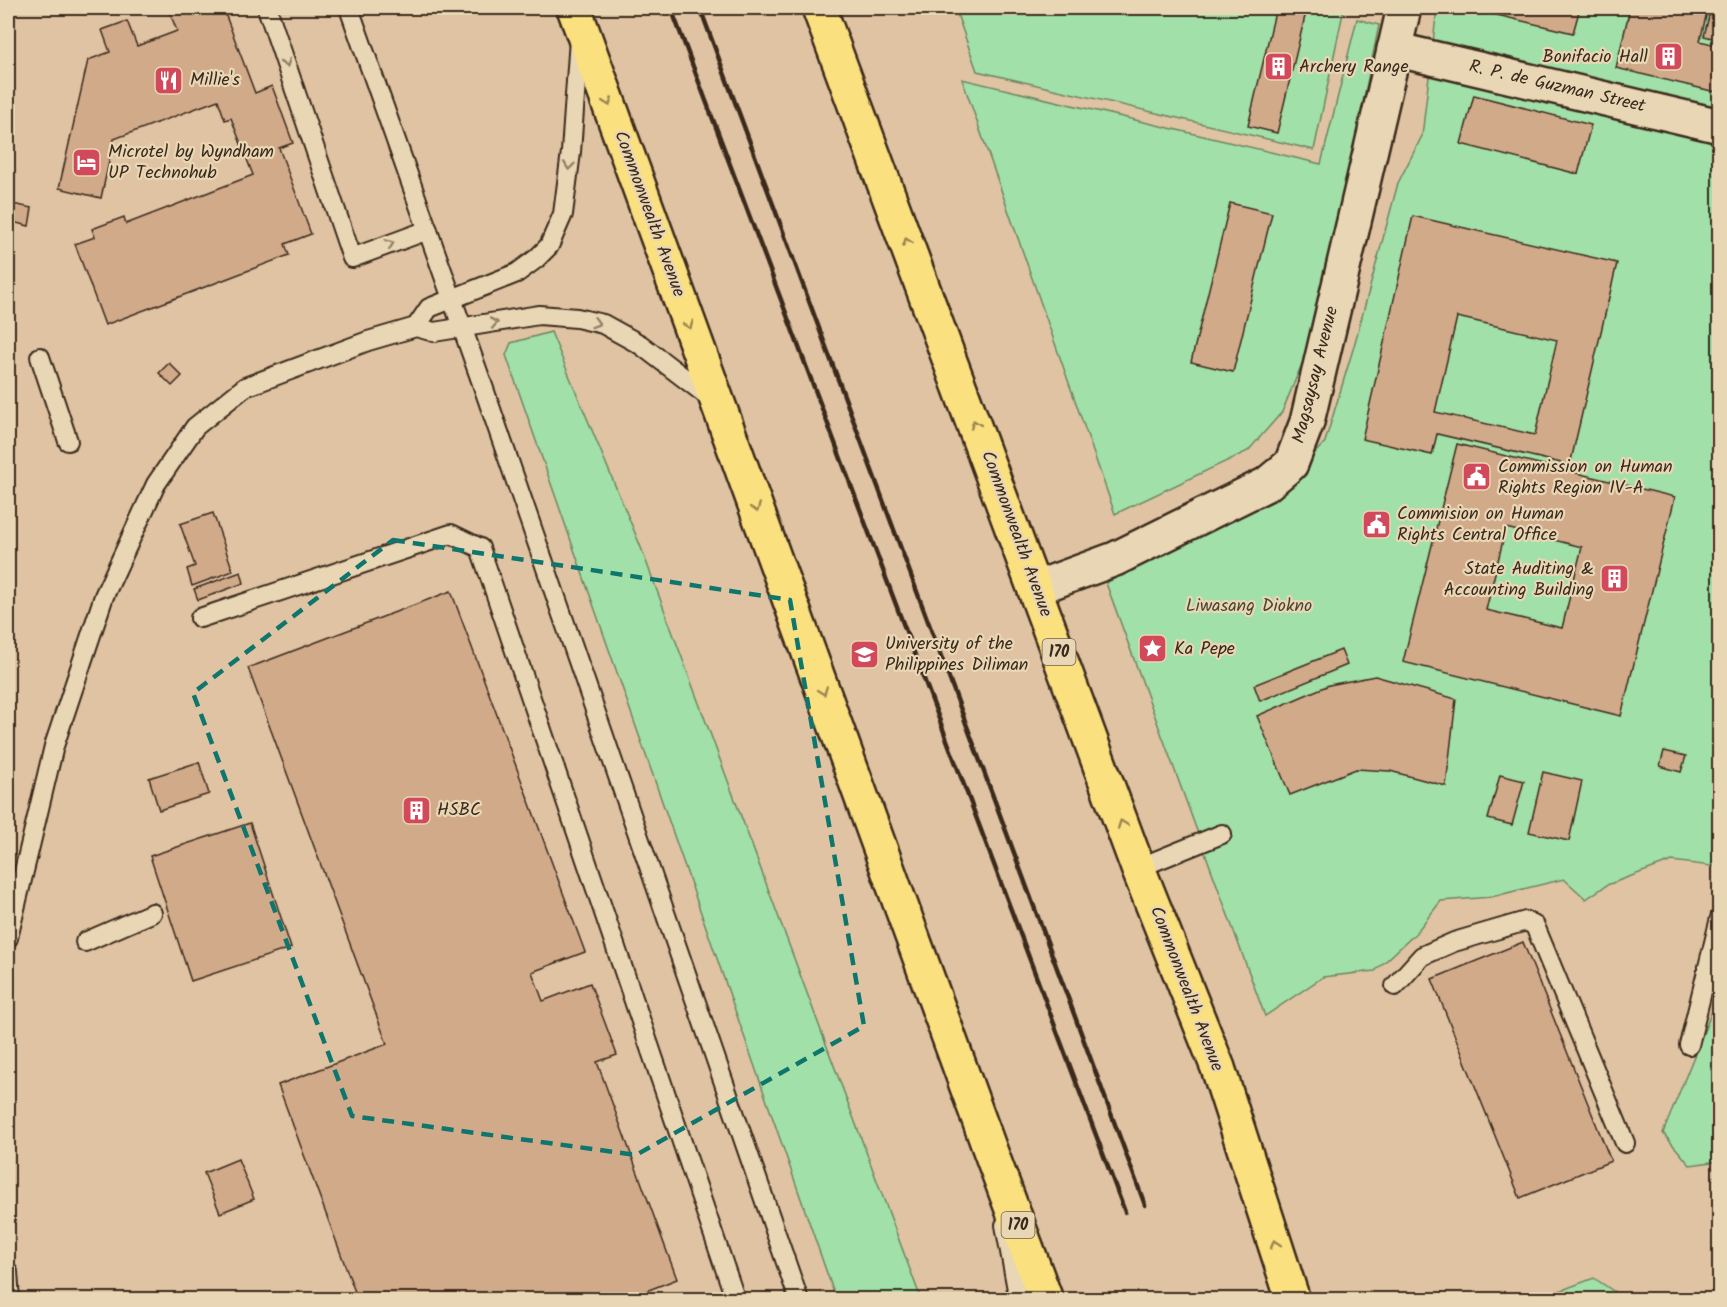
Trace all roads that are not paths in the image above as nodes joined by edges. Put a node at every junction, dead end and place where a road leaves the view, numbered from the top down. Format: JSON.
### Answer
{"nodes":[{"id":1,"x":267,"y":8,"type":"edge"},
{"id":2,"x":349,"y":8,"type":"edge"},
{"id":3,"x":819,"y":8,"type":"edge"},
{"id":4,"x":1404,"y":8,"type":"edge"},
{"id":5,"x":577,"y":16,"type":"edge"},
{"id":6,"x":1394,"y":49,"type":"junction"},
{"id":7,"x":1719,"y":126,"type":"edge"},
{"id":8,"x":428,"y":230,"type":"junction"},
{"id":9,"x":453,"y":298,"type":"junction"},
{"id":10,"x":416,"y":327,"type":"junction"},
{"id":11,"x":463,"y":328,"type":"junction"},
{"id":12,"x":40,"y":357,"type":"dead end"},
{"id":13,"x":718,"y":403,"type":"junction"},
{"id":14,"x":68,"y":441,"type":"dead end"},
{"id":15,"x":1035,"y":588,"type":"junction"},
{"id":16,"x":200,"y":618,"type":"dead end"},
{"id":17,"x":1222,"y":834,"type":"dead end"},
{"id":18,"x":1138,"y":868,"type":"junction"},
{"id":19,"x":152,"y":913,"type":"dead end"},
{"id":20,"x":1719,"y":918,"type":"edge"},
{"id":21,"x":8,"y":938,"type":"edge"},
{"id":22,"x":85,"y":942,"type":"dead end"},
{"id":23,"x":1395,"y":986,"type":"dead end"},
{"id":24,"x":1689,"y":1045,"type":"dead end"},
{"id":25,"x":1625,"y":1143,"type":"dead end"},
{"id":26,"x":990,"y":1150,"type":"junction"},
{"id":27,"x":8,"y":1272,"type":"edge"},
{"id":28,"x":734,"y":1294,"type":"dead end"},
{"id":29,"x":10,"y":1299,"type":"edge"},
{"id":30,"x":799,"y":1299,"type":"edge"},
{"id":31,"x":1008,"y":1299,"type":"edge"},
{"id":32,"x":1019,"y":1299,"type":"edge"},
{"id":33,"x":1046,"y":1299,"type":"edge"},
{"id":34,"x":1293,"y":1299,"type":"edge"}],
"edges":[{"from":1,"to":8,"type":"lane","one_way":true},
{"from":2,"to":8,"type":"lane"},
{"from":15,"to":3,"type":"main road","name":"Commonwealth Avenue","number":"170","one_way":true},
{"from":4,"to":6,"type":"street","name":"Magsaysay Avenue"},
{"from":5,"to":9,"type":"lane","one_way":true},
{"from":5,"to":13,"type":"main road","name":"Commonwealth Avenue","number":"170","one_way":true},
{"from":6,"to":7,"type":"street","name":"R. P. de Guzman Street"},
{"from":6,"to":15,"type":"street","name":"Magsaysay Avenue"},
{"from":8,"to":9,"type":"lane"},
{"from":9,"to":10,"type":"lane"},
{"from":9,"to":11,"type":"lane"},
{"from":10,"to":11,"type":"lane"},
{"from":10,"to":21,"type":"lane"},
{"from":11,"to":13,"type":"lane","one_way":true},
{"from":11,"to":30,"type":"lane"},
{"from":12,"to":14,"type":"lane"},
{"from":13,"to":26,"type":"main road","name":"Commonwealth Avenue","number":"170","one_way":true},
{"from":18,"to":15,"type":"main road","name":"Commonwealth Avenue","number":"170","one_way":true},
{"from":16,"to":28,"type":"lane"},
{"from":17,"to":18,"type":"lane"},
{"from":34,"to":18,"type":"main road","name":"Commonwealth Avenue","number":"170","one_way":true},
{"from":19,"to":22,"type":"lane"},
{"from":20,"to":24,"type":"lane"},
{"from":23,"to":25,"type":"lane"},
{"from":26,"to":31,"type":"lane"},
{"from":26,"to":32,"type":"lane"},
{"from":26,"to":33,"type":"main road","name":"Commonwealth Avenue","number":"170"},
{"from":27,"to":29,"type":"lane"}]}
